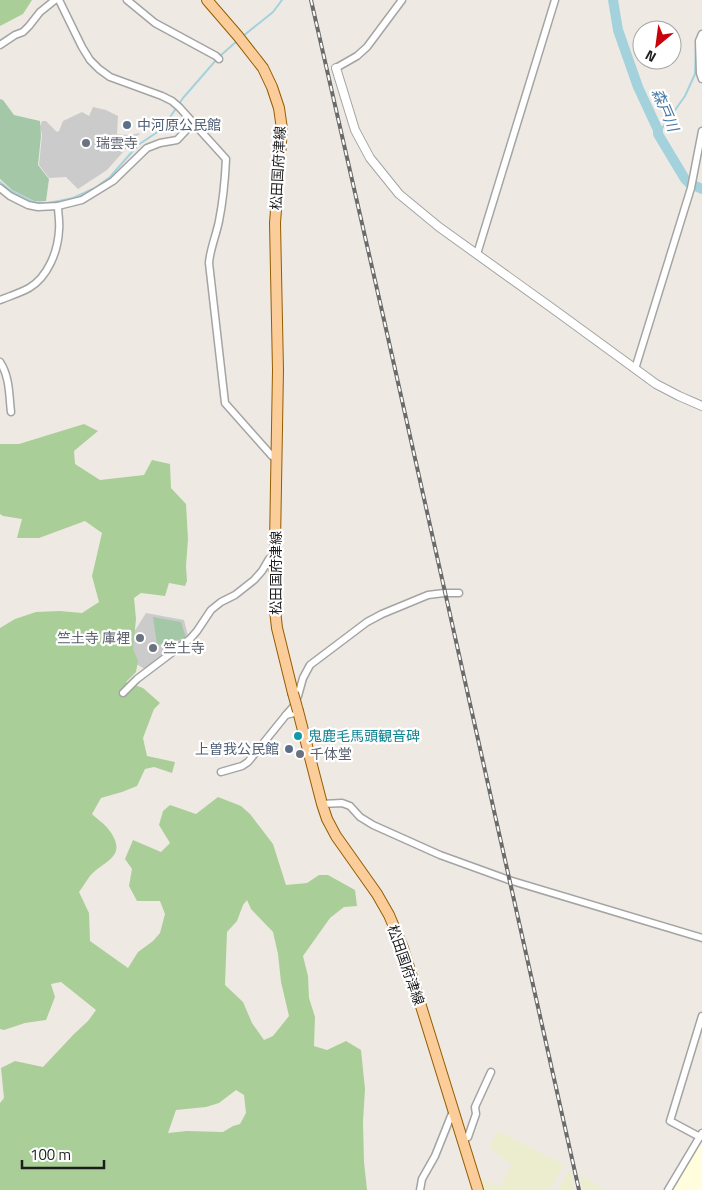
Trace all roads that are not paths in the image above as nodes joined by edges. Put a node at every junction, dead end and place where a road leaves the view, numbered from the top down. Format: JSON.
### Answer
{"nodes":[{"id":1,"x":55,"y":0,"type":"edge"},
{"id":2,"x":59,"y":0,"type":"edge"},
{"id":3,"x":127,"y":0,"type":"edge"},
{"id":4,"x":207,"y":0,"type":"edge"},
{"id":5,"x":402,"y":0,"type":"edge"},
{"id":6,"x":555,"y":0,"type":"edge"},
{"id":7,"x":702,"y":34,"type":"edge"},
{"id":8,"x":0,"y":45,"type":"edge"},
{"id":9,"x":218,"y":58,"type":"dead end"},
{"id":10,"x":336,"y":68,"type":"joint"},
{"id":11,"x":702,"y":79,"type":"edge"},
{"id":12,"x":193,"y":123,"type":"junction"},
{"id":13,"x":702,"y":132,"type":"edge"},
{"id":14,"x":0,"y":188,"type":"edge"},
{"id":15,"x":58,"y":206,"type":"junction"},
{"id":16,"x":477,"y":254,"type":"junction"},
{"id":17,"x":0,"y":300,"type":"edge"},
{"id":18,"x":0,"y":362,"type":"edge"},
{"id":19,"x":635,"y":369,"type":"junction"},
{"id":20,"x":702,"y":406,"type":"edge"},
{"id":21,"x":11,"y":412,"type":"dead end"},
{"id":22,"x":277,"y":460,"type":"junction"},
{"id":23,"x":275,"y":556,"type":"junction"},
{"id":24,"x":458,"y":593,"type":"dead end"},
{"id":25,"x":289,"y":677,"type":"junction"},
{"id":26,"x":303,"y":678,"type":"junction"},
{"id":27,"x":123,"y":693,"type":"dead end"},
{"id":28,"x":298,"y":712,"type":"junction"},
{"id":29,"x":286,"y":715,"type":"junction"},
{"id":30,"x":221,"y":772,"type":"dead end"},
{"id":31,"x":322,"y":804,"type":"junction"},
{"id":32,"x":702,"y":938,"type":"edge"},
{"id":33,"x":702,"y":1016,"type":"edge"},
{"id":34,"x":491,"y":1072,"type":"dead end"},
{"id":35,"x":453,"y":1111,"type":"junction"},
{"id":36,"x":701,"y":1135,"type":"edge"},
{"id":37,"x":462,"y":1140,"type":"junction"},
{"id":38,"x":420,"y":1190,"type":"edge"},
{"id":39,"x":478,"y":1190,"type":"edge"},
{"id":40,"x":668,"y":1190,"type":"edge"}],
"edges":[{"from":1,"to":8,"type":"street"},
{"from":2,"to":12,"type":"street"},
{"from":3,"to":9,"type":"street"},
{"from":4,"to":22,"type":"main road","name":"松田国府津線"},
{"from":5,"to":10,"type":"street"},
{"from":6,"to":16,"type":"street"},
{"from":7,"to":11,"type":"street"},
{"from":10,"to":16,"type":"street"},
{"from":12,"to":15,"type":"street"},
{"from":12,"to":22,"type":"street"},
{"from":13,"to":19,"type":"street"},
{"from":14,"to":15,"type":"street"},
{"from":15,"to":17,"type":"street"},
{"from":16,"to":19,"type":"street"},
{"from":18,"to":21,"type":"street"},
{"from":19,"to":20,"type":"street"},
{"from":22,"to":23,"type":"main road","name":"松田国府津線"},
{"from":23,"to":25,"type":"main road","name":"松田国府津線"},
{"from":23,"to":27,"type":"street"},
{"from":24,"to":26,"type":"street"},
{"from":25,"to":26,"type":"street"},
{"from":25,"to":28,"type":"main road","name":"松田国府津線","bridge":true},
{"from":26,"to":29,"type":"street"},
{"from":28,"to":29,"type":"street"},
{"from":28,"to":31,"type":"main road","name":"松田国府津線"},
{"from":29,"to":30,"type":"street"},
{"from":31,"to":32,"type":"street"},
{"from":31,"to":35,"type":"main road","name":"松田国府津線"},
{"from":33,"to":36,"type":"street"},
{"from":34,"to":37,"type":"street"},
{"from":35,"to":37,"type":"main road","name":"松田国府津線"},
{"from":35,"to":38,"type":"street"},
{"from":36,"to":40,"type":"street"},
{"from":37,"to":39,"type":"main road","name":"松田国府津線"}]}
